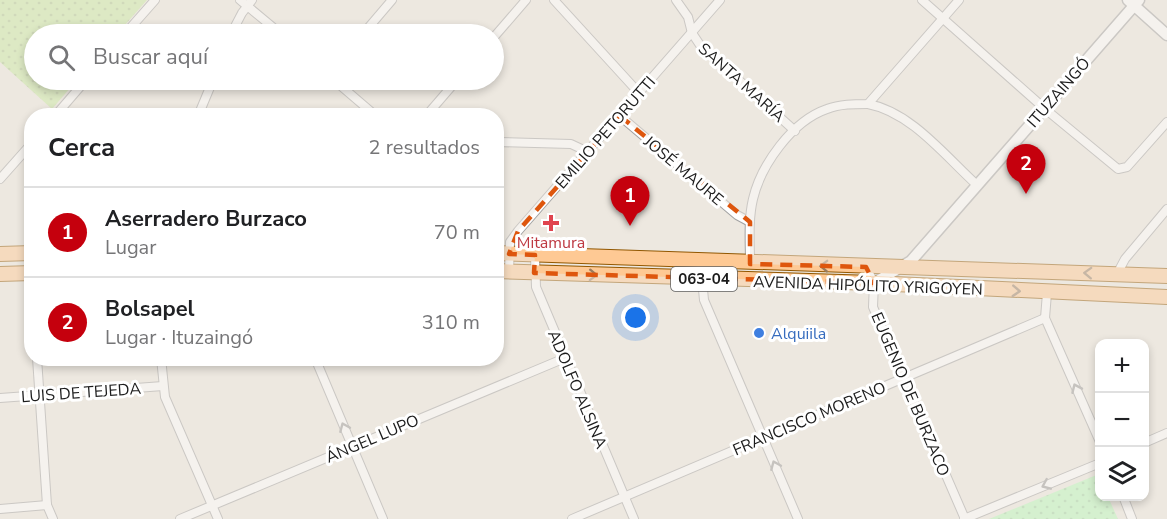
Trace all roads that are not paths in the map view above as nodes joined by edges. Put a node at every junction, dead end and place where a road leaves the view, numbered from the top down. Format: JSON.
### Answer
{"nodes":[{"id":1,"x":155,"y":0,"type":"edge"},
{"id":2,"x":392,"y":0,"type":"edge"},
{"id":3,"x":526,"y":0,"type":"edge"},
{"id":4,"x":554,"y":0,"type":"edge"},
{"id":5,"x":676,"y":0,"type":"edge"},
{"id":6,"x":720,"y":0,"type":"edge"},
{"id":7,"x":922,"y":0,"type":"edge"},
{"id":8,"x":959,"y":0,"type":"edge"},
{"id":9,"x":247,"y":2,"type":"edge"},
{"id":10,"x":1134,"y":2,"type":"edge"},
{"id":11,"x":943,"y":18,"type":"junction"},
{"id":12,"x":134,"y":24,"type":"edge"},
{"id":13,"x":236,"y":24,"type":"edge"},
{"id":14,"x":270,"y":24,"type":"edge"},
{"id":15,"x":372,"y":24,"type":"edge"},
{"id":16,"x":504,"y":25,"type":"edge"},
{"id":17,"x":692,"y":33,"type":"junction"},
{"id":18,"x":1167,"y":35,"type":"edge"},
{"id":19,"x":77,"y":90,"type":"edge"},
{"id":20,"x":209,"y":90,"type":"edge"},
{"id":21,"x":346,"y":90,"type":"edge"},
{"id":22,"x":448,"y":90,"type":"edge"},
{"id":23,"x":639,"y":93,"type":"junction"},
{"id":24,"x":868,"y":104,"type":"junction"},
{"id":25,"x":62,"y":108,"type":"edge"},
{"id":26,"x":201,"y":108,"type":"edge"},
{"id":27,"x":367,"y":108,"type":"edge"},
{"id":28,"x":433,"y":108,"type":"edge"},
{"id":29,"x":1044,"y":108,"type":"junction"},
{"id":30,"x":620,"y":116,"type":"junction"},
{"id":31,"x":1167,"y":122,"type":"edge"},
{"id":32,"x":795,"y":130,"type":"junction"},
{"id":33,"x":504,"y":142,"type":"edge"},
{"id":34,"x":24,"y":152,"type":"edge"},
{"id":35,"x":588,"y":152,"type":"junction"},
{"id":36,"x":0,"y":179,"type":"edge"},
{"id":37,"x":977,"y":185,"type":"junction"},
{"id":38,"x":1167,"y":209,"type":"edge"},
{"id":39,"x":750,"y":222,"type":"junction"},
{"id":40,"x":504,"y":252,"type":"edge"},
{"id":41,"x":24,"y":253,"type":"edge"},
{"id":42,"x":0,"y":254,"type":"edge"},
{"id":43,"x":504,"y":254,"type":"edge"},
{"id":44,"x":535,"y":255,"type":"junction"},
{"id":45,"x":750,"y":264,"type":"junction"},
{"id":46,"x":866,"y":267,"type":"junction"},
{"id":47,"x":904,"y":267,"type":"junction"},
{"id":48,"x":504,"y":271,"type":"edge"},
{"id":49,"x":24,"y":273,"type":"edge"},
{"id":50,"x":534,"y":273,"type":"junction"},
{"id":51,"x":0,"y":274,"type":"edge"},
{"id":52,"x":1117,"y":274,"type":"junction"},
{"id":53,"x":1167,"y":276,"type":"edge"},
{"id":54,"x":702,"y":279,"type":"junction"},
{"id":55,"x":874,"y":283,"type":"junction"},
{"id":56,"x":1047,"y":293,"type":"junction"},
{"id":57,"x":1167,"y":297,"type":"edge"},
{"id":58,"x":1046,"y":318,"type":"junction"},
{"id":59,"x":565,"y":358,"type":"junction"},
{"id":60,"x":37,"y":366,"type":"edge"},
{"id":61,"x":162,"y":366,"type":"edge"},
{"id":62,"x":318,"y":366,"type":"edge"},
{"id":63,"x":903,"y":378,"type":"junction"},
{"id":64,"x":163,"y":386,"type":"junction"},
{"id":65,"x":39,"y":396,"type":"junction"},
{"id":66,"x":0,"y":398,"type":"edge"},
{"id":67,"x":1095,"y":431,"type":"edge"},
{"id":68,"x":1167,"y":433,"type":"edge"},
{"id":69,"x":763,"y":437,"type":"junction"},
{"id":70,"x":1149,"y":441,"type":"edge"},
{"id":71,"x":352,"y":446,"type":"junction"},
{"id":72,"x":1095,"y":465,"type":"edge"},
{"id":73,"x":625,"y":497,"type":"junction"},
{"id":74,"x":1125,"y":501,"type":"edge"},
{"id":75,"x":46,"y":505,"type":"junction"},
{"id":76,"x":212,"y":505,"type":"junction"},
{"id":77,"x":0,"y":509,"type":"edge"},
{"id":78,"x":52,"y":519,"type":"edge"},
{"id":79,"x":180,"y":519,"type":"edge"},
{"id":80,"x":218,"y":519,"type":"edge"},
{"id":81,"x":383,"y":519,"type":"edge"},
{"id":82,"x":573,"y":519,"type":"edge"},
{"id":83,"x":634,"y":519,"type":"edge"},
{"id":84,"x":798,"y":519,"type":"edge"},
{"id":85,"x":965,"y":519,"type":"edge"},
{"id":86,"x":1132,"y":519,"type":"edge"}],
"edges":[{"from":1,"to":12,"type":"street"},
{"from":2,"to":15,"type":"street"},
{"from":3,"to":16,"type":"street"},
{"from":4,"to":23,"type":"street"},
{"from":5,"to":17,"type":"street","name":"SANTA MARÍA"},
{"from":6,"to":17,"type":"street","name":"EMILIO PETORUTTI"},
{"from":7,"to":11,"type":"street"},
{"from":8,"to":11,"type":"street"},
{"from":9,"to":13,"type":"street"},
{"from":9,"to":14,"type":"street"},
{"from":10,"to":18,"type":"street"},
{"from":10,"to":29,"type":"street","name":"ITUZAINGÓ"},
{"from":11,"to":24,"type":"street"},
{"from":11,"to":29,"type":"street"},
{"from":17,"to":23,"type":"street","name":"EMILIO PETORUTTI"},
{"from":17,"to":32,"type":"street","name":"SANTA MARÍA"},
{"from":19,"to":25,"type":"street"},
{"from":20,"to":26,"type":"street"},
{"from":21,"to":27,"type":"street"},
{"from":22,"to":28,"type":"street"},
{"from":23,"to":30,"type":"street","name":"EMILIO PETORUTTI"},
{"from":24,"to":32,"type":"street"},
{"from":24,"to":37,"type":"street"},
{"from":29,"to":31,"type":"street"},
{"from":29,"to":37,"type":"street","name":"ITUZAINGÓ"},
{"from":30,"to":35,"type":"street","name":"EMILIO PETORUTTI"},
{"from":30,"to":39,"type":"street","name":"JOSÉ MAURE"},
{"from":32,"to":39,"type":"street"},
{"from":33,"to":35,"type":"street"},
{"from":34,"to":36,"type":"street"},
{"from":35,"to":40,"type":"street","name":"EMILIO PETORUTTI"},
{"from":37,"to":47,"type":"street","name":"ITUZAINGÓ"},
{"from":38,"to":52,"type":"street"},
{"from":39,"to":45,"type":"street"},
{"from":41,"to":42,"type":"main road"},
{"from":43,"to":44,"type":"main road","name":"AVENIDA HIPÓLITO YRIGOYEN","number":"063-04"},
{"from":44,"to":45,"type":"main road","name":"AVENIDA HIPÓLITO YRIGOYEN","number":"063-04"},
{"from":44,"to":50,"type":"street","name":"ADOLFO ALSINA"},
{"from":46,"to":45,"type":"main road","name":"AVENIDA HIPÓLITO YRIGOYEN","number":"063-04","one_way":true},
{"from":46,"to":47,"type":"main road","name":"AVENIDA HIPÓLITO YRIGOYEN","number":"063-04"},
{"from":46,"to":55,"type":"street","name":"EUGENIO DE BURZACO"},
{"from":52,"to":47,"type":"main road","name":"AVENIDA HIPÓLITO YRIGOYEN","number":"063-04","one_way":true},
{"from":47,"to":55,"type":"street","name":"ITUZAINGÓ"},
{"from":48,"to":50,"type":"main road","name":"AVENIDA HIPÓLITO YRIGOYEN","number":"063-04"},
{"from":49,"to":51,"type":"main road"},
{"from":50,"to":54,"type":"main road","name":"AVENIDA HIPÓLITO YRIGOYEN","number":"063-04","one_way":true},
{"from":50,"to":59,"type":"street","name":"ADOLFO ALSINA"},
{"from":52,"to":53,"type":"main road","name":"AVENIDA HIPÓLITO YRIGOYEN","number":"063-04"},
{"from":54,"to":55,"type":"main road","name":"AVENIDA HIPÓLITO YRIGOYEN","number":"063-04"},
{"from":54,"to":69,"type":"street"},
{"from":55,"to":56,"type":"main road","name":"AVENIDA HIPÓLITO YRIGOYEN","number":"063-04","one_way":true},
{"from":55,"to":63,"type":"street","name":"EUGENIO DE BURZACO"},
{"from":56,"to":57,"type":"main road","name":"AVENIDA HIPÓLITO YRIGOYEN","number":"063-04"},
{"from":56,"to":58,"type":"street"},
{"from":58,"to":63,"type":"street","name":"FRANCISCO MORENO"},
{"from":67,"to":58,"type":"street","one_way":true},
{"from":59,"to":71,"type":"street","name":"ÁNGEL LUPO"},
{"from":59,"to":73,"type":"street","name":"ADOLFO ALSINA"},
{"from":60,"to":65,"type":"street"},
{"from":61,"to":64,"type":"street"},
{"from":71,"to":62,"type":"street","one_way":true},
{"from":63,"to":69,"type":"street","name":"FRANCISCO MORENO"},
{"from":63,"to":85,"type":"street","name":"EUGENIO DE BURZACO"},
{"from":64,"to":65,"type":"street","name":"LUIS DE TEJEDA"},
{"from":64,"to":76,"type":"street"},
{"from":65,"to":66,"type":"street","name":"LUIS DE TEJEDA"},
{"from":65,"to":75,"type":"street"},
{"from":68,"to":70,"type":"street"},
{"from":69,"to":73,"type":"street","name":"FRANCISCO MORENO"},
{"from":84,"to":69,"type":"street","one_way":true},
{"from":71,"to":76,"type":"street","name":"ÁNGEL LUPO"},
{"from":71,"to":81,"type":"street"},
{"from":72,"to":85,"type":"street","one_way":true},
{"from":73,"to":82,"type":"street","name":"FRANCISCO MORENO"},
{"from":73,"to":83,"type":"street","name":"ADOLFO ALSINA"},
{"from":74,"to":86,"type":"street"},
{"from":75,"to":77,"type":"street"},
{"from":75,"to":78,"type":"street"},
{"from":76,"to":79,"type":"street","name":"ÁNGEL LUPO"},
{"from":76,"to":80,"type":"street"}]}
